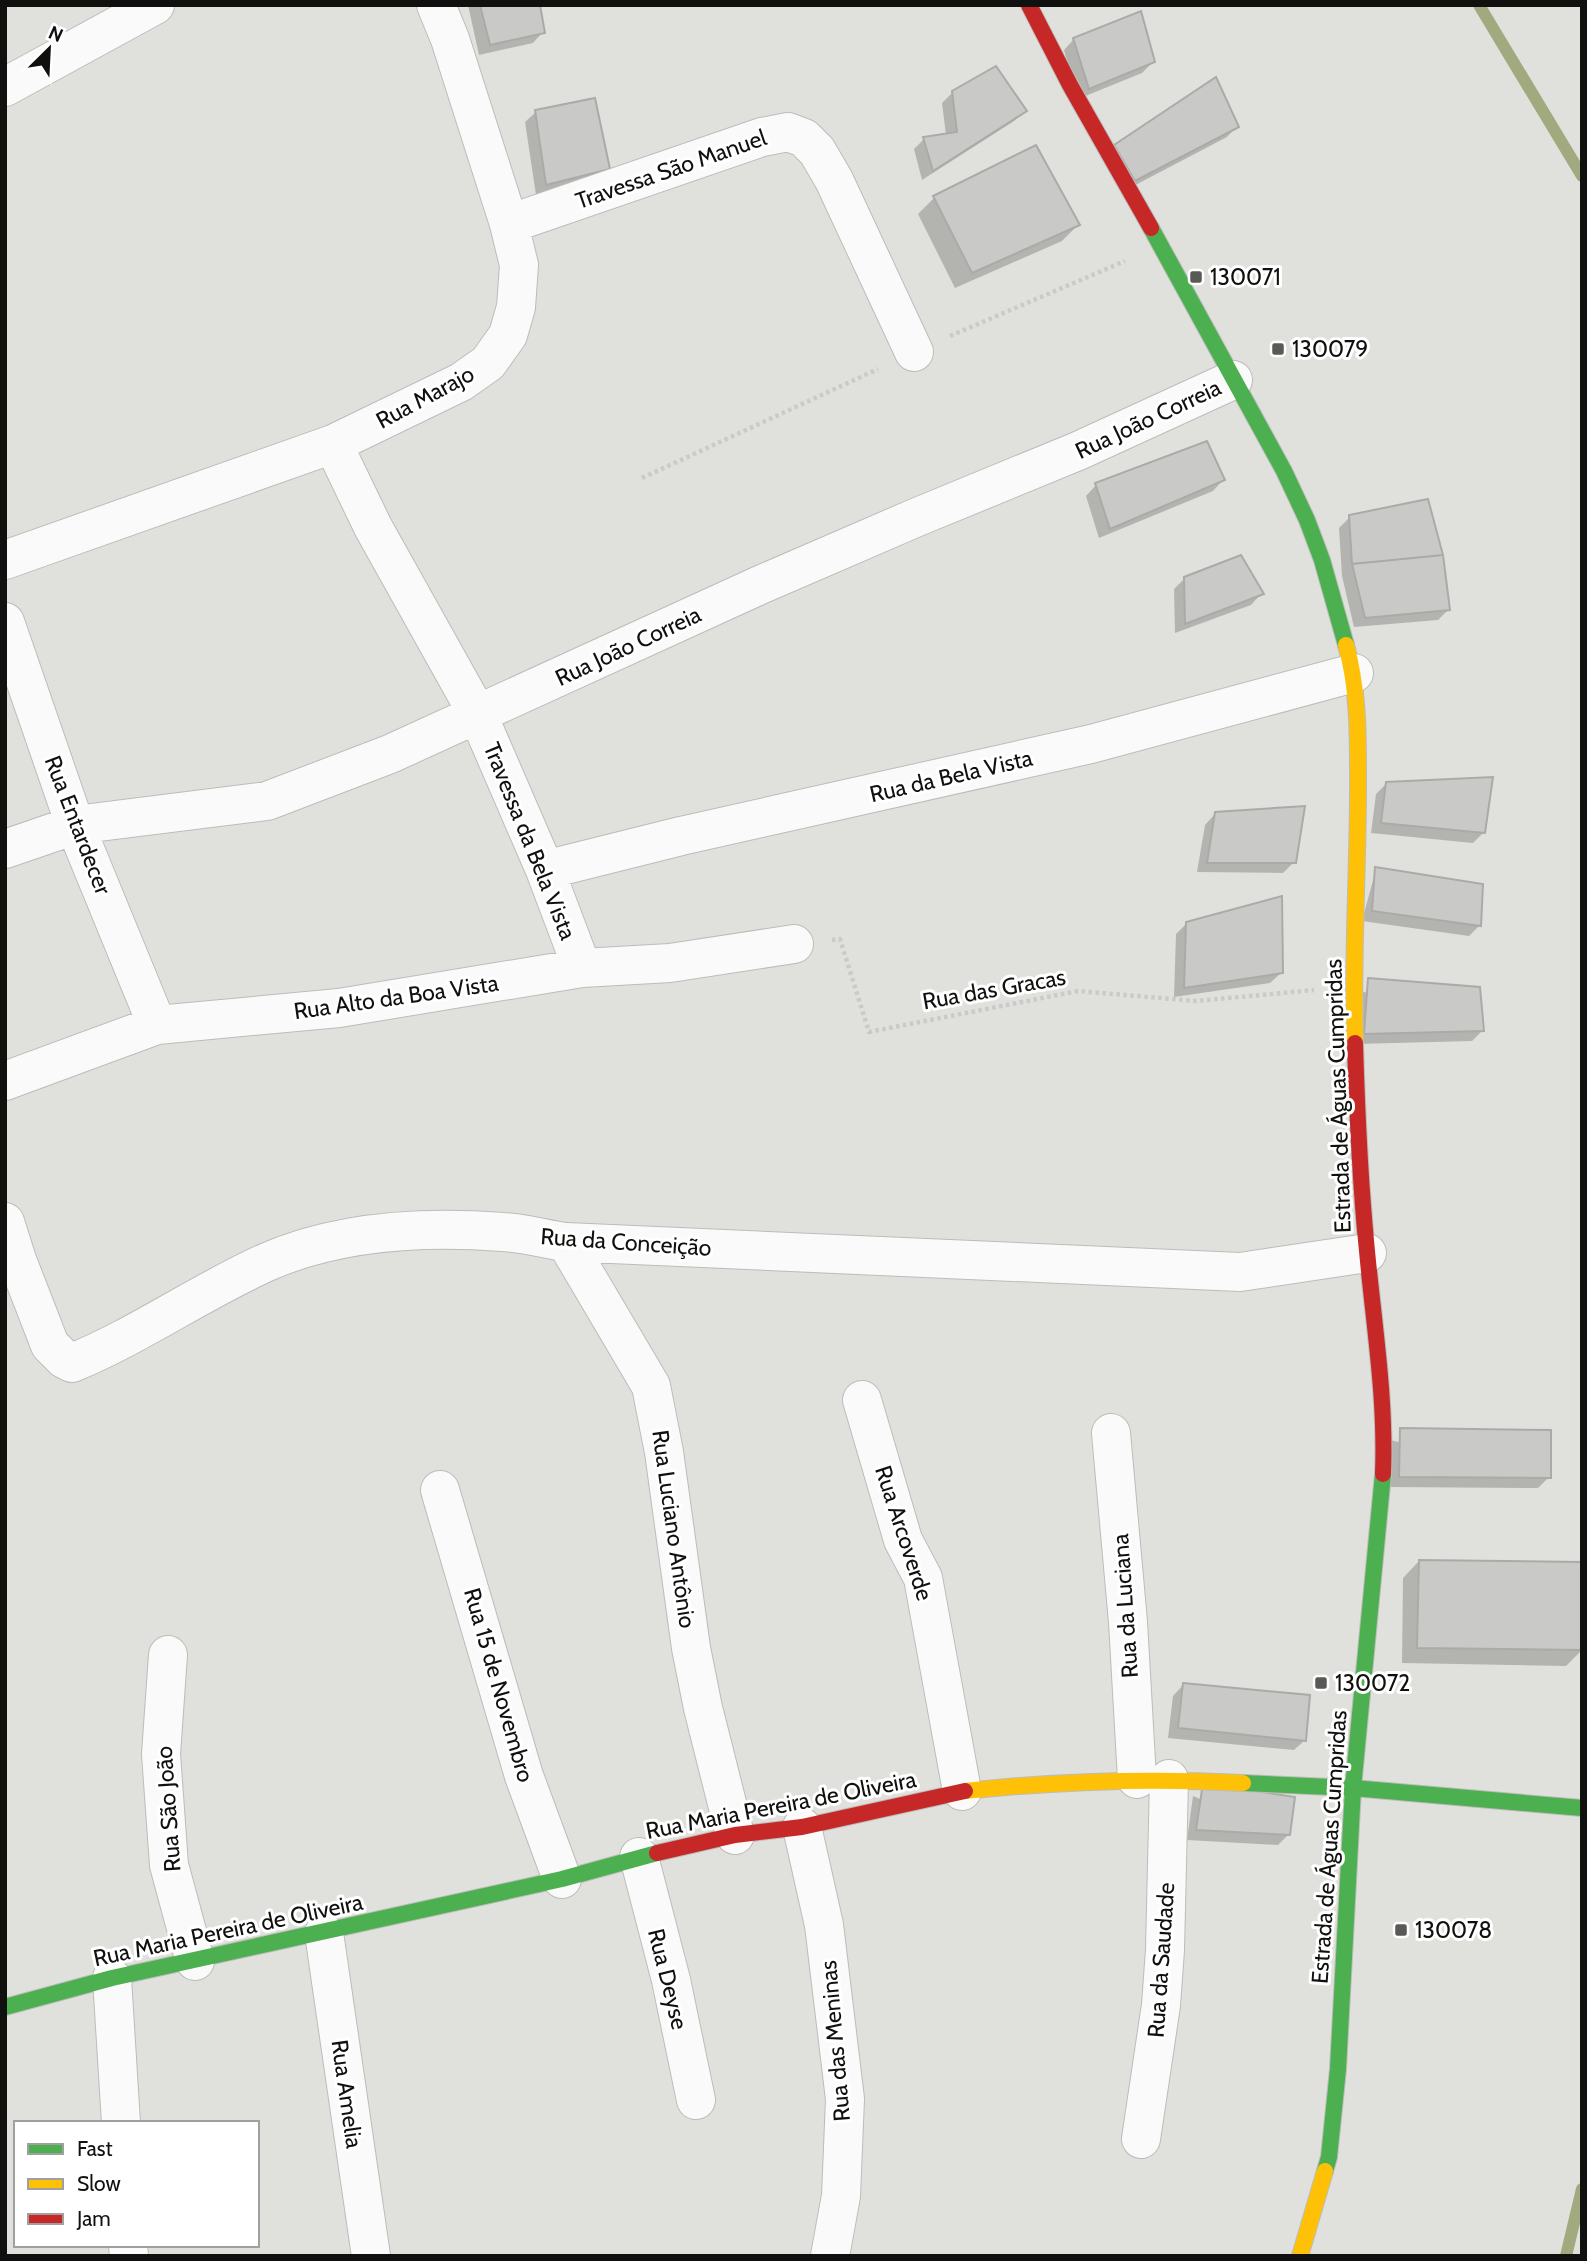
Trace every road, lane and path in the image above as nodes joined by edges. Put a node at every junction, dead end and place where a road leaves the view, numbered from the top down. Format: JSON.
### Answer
{"nodes":[{"id":1,"x":155,"y":5,"type":"edge"},
{"id":2,"x":436,"y":5,"type":"edge"},
{"id":3,"x":1033,"y":7,"type":"edge"},
{"id":4,"x":5,"y":87,"type":"edge"},
{"id":5,"x":509,"y":224,"type":"junction"},
{"id":6,"x":914,"y":352,"type":"dead end"},
{"id":7,"x":1233,"y":380,"type":"junction"},
{"id":8,"x":333,"y":444,"type":"junction"},
{"id":9,"x":5,"y":560,"type":"edge"},
{"id":10,"x":5,"y":622,"type":"edge"},
{"id":11,"x":1354,"y":673,"type":"junction"},
{"id":12,"x":478,"y":715,"type":"junction"},
{"id":13,"x":75,"y":825,"type":"junction"},
{"id":14,"x":5,"y":849,"type":"edge"},
{"id":15,"x":545,"y":870,"type":"junction"},
{"id":16,"x":794,"y":944,"type":"joint"},
{"id":17,"x":582,"y":968,"type":"junction"},
{"id":18,"x":1353,"y":987,"type":"junction"},
{"id":19,"x":157,"y":1025,"type":"junction"},
{"id":20,"x":5,"y":1081,"type":"edge"},
{"id":21,"x":5,"y":1222,"type":"edge"},
{"id":22,"x":566,"y":1242,"type":"junction"},
{"id":23,"x":1367,"y":1253,"type":"junction"},
{"id":24,"x":862,"y":1400,"type":"dead end"},
{"id":25,"x":1111,"y":1433,"type":"dead end"},
{"id":26,"x":440,"y":1490,"type":"dead end"},
{"id":27,"x":168,"y":1655,"type":"dead end"},
{"id":28,"x":1153,"y":1779,"type":"junction"},
{"id":29,"x":1353,"y":1788,"type":"junction"},
{"id":30,"x":962,"y":1791,"type":"junction"},
{"id":31,"x":1582,"y":1808,"type":"edge"},
{"id":32,"x":802,"y":1827,"type":"junction"},
{"id":33,"x":735,"y":1835,"type":"junction"},
{"id":34,"x":639,"y":1857,"type":"junction"},
{"id":35,"x":562,"y":1879,"type":"junction"},
{"id":36,"x":324,"y":1933,"type":"junction"},
{"id":37,"x":195,"y":1961,"type":"junction"},
{"id":38,"x":112,"y":1978,"type":"junction"},
{"id":39,"x":5,"y":2007,"type":"edge"},
{"id":40,"x":696,"y":2100,"type":"dead end"},
{"id":41,"x":121,"y":2121,"type":"edge"},
{"id":42,"x":1141,"y":2139,"type":"dead end"},
{"id":43,"x":371,"y":2256,"type":"edge"},
{"id":44,"x":830,"y":2256,"type":"edge"},
{"id":45,"x":1300,"y":2256,"type":"edge"}],
"edges":[{"from":1,"to":4,"type":"street"},
{"from":2,"to":5,"type":"street","name":"Rua Marajo"},
{"from":3,"to":7,"type":"main road","name":"Estrada de Águas Cumpridas"},
{"from":5,"to":6,"type":"street","name":"Travessa São Manuel"},
{"from":5,"to":8,"type":"street","name":"Rua Marajo"},
{"from":7,"to":11,"type":"main road","name":"Estrada de Águas Cumpridas"},
{"from":7,"to":12,"type":"street","name":"Rua João Correia"},
{"from":8,"to":9,"type":"street","name":"Rua Marajo"},
{"from":8,"to":12,"type":"street","name":"Travessa da Bela Vista"},
{"from":10,"to":13,"type":"street","name":"Rua Entardecer"},
{"from":11,"to":15,"type":"street","name":"Rua da Bela Vista"},
{"from":11,"to":18,"type":"main road","name":"Estrada de Águas Cumpridas"},
{"from":12,"to":13,"type":"street","name":"Rua João Correia"},
{"from":12,"to":15,"type":"street","name":"Travessa da Bela Vista"},
{"from":13,"to":14,"type":"street","name":"Rua João Correia"},
{"from":13,"to":19,"type":"street","name":"Rua Entardecer"},
{"from":15,"to":17,"type":"street","name":"Travessa da Bela Vista"},
{"from":16,"to":17,"type":"street","name":"Rua Alto da Boa Vista"},
{"from":16,"to":18,"type":"path","name":"Rua das Gracas"},
{"from":17,"to":19,"type":"street","name":"Rua Alto da Boa Vista"},
{"from":18,"to":23,"type":"main road","name":"Estrada de Águas Cumpridas"},
{"from":19,"to":20,"type":"street","name":"Rua Alto da Boa Vista"},
{"from":21,"to":22,"type":"street","name":"Rua da Conceição"},
{"from":22,"to":23,"type":"street","name":"Rua da Conceição"},
{"from":22,"to":33,"type":"street","name":"Rua Luciano Antônio"},
{"from":23,"to":29,"type":"main road","name":"Estrada de Águas Cumpridas"},
{"from":24,"to":30,"type":"street","name":"Rua Arcoverde"},
{"from":25,"to":28,"type":"street","name":"Rua da Luciana"},
{"from":26,"to":35,"type":"street","name":"Rua 15 de Novembro"},
{"from":27,"to":37,"type":"street","name":"Rua São João"},
{"from":28,"to":29,"type":"main road","name":"Rua Maria Pereira de Oliveira"},
{"from":28,"to":30,"type":"main road","name":"Rua Maria Pereira de Oliveira"},
{"from":28,"to":42,"type":"street","name":"Rua da Saudade"},
{"from":29,"to":31,"type":"main road","name":"Rua Maria Pereira de Oliveira"},
{"from":29,"to":45,"type":"main road","name":"Estrada de Águas Cumpridas"},
{"from":30,"to":32,"type":"main road","name":"Rua Maria Pereira de Oliveira"},
{"from":32,"to":33,"type":"main road","name":"Rua Maria Pereira de Oliveira"},
{"from":32,"to":44,"type":"street","name":"Rua das Meninas"},
{"from":33,"to":34,"type":"main road","name":"Rua Maria Pereira de Oliveira"},
{"from":34,"to":35,"type":"main road","name":"Rua Maria Pereira de Oliveira"},
{"from":34,"to":40,"type":"street","name":"Rua Deyse"},
{"from":35,"to":36,"type":"main road","name":"Rua Maria Pereira de Oliveira"},
{"from":36,"to":37,"type":"main road","name":"Rua Maria Pereira de Oliveira"},
{"from":36,"to":43,"type":"street","name":"Rua Amelia"},
{"from":37,"to":38,"type":"main road","name":"Rua Maria Pereira de Oliveira"},
{"from":38,"to":39,"type":"main road","name":"Rua Maria Pereira de Oliveira"},
{"from":38,"to":41,"type":"street"}]}
